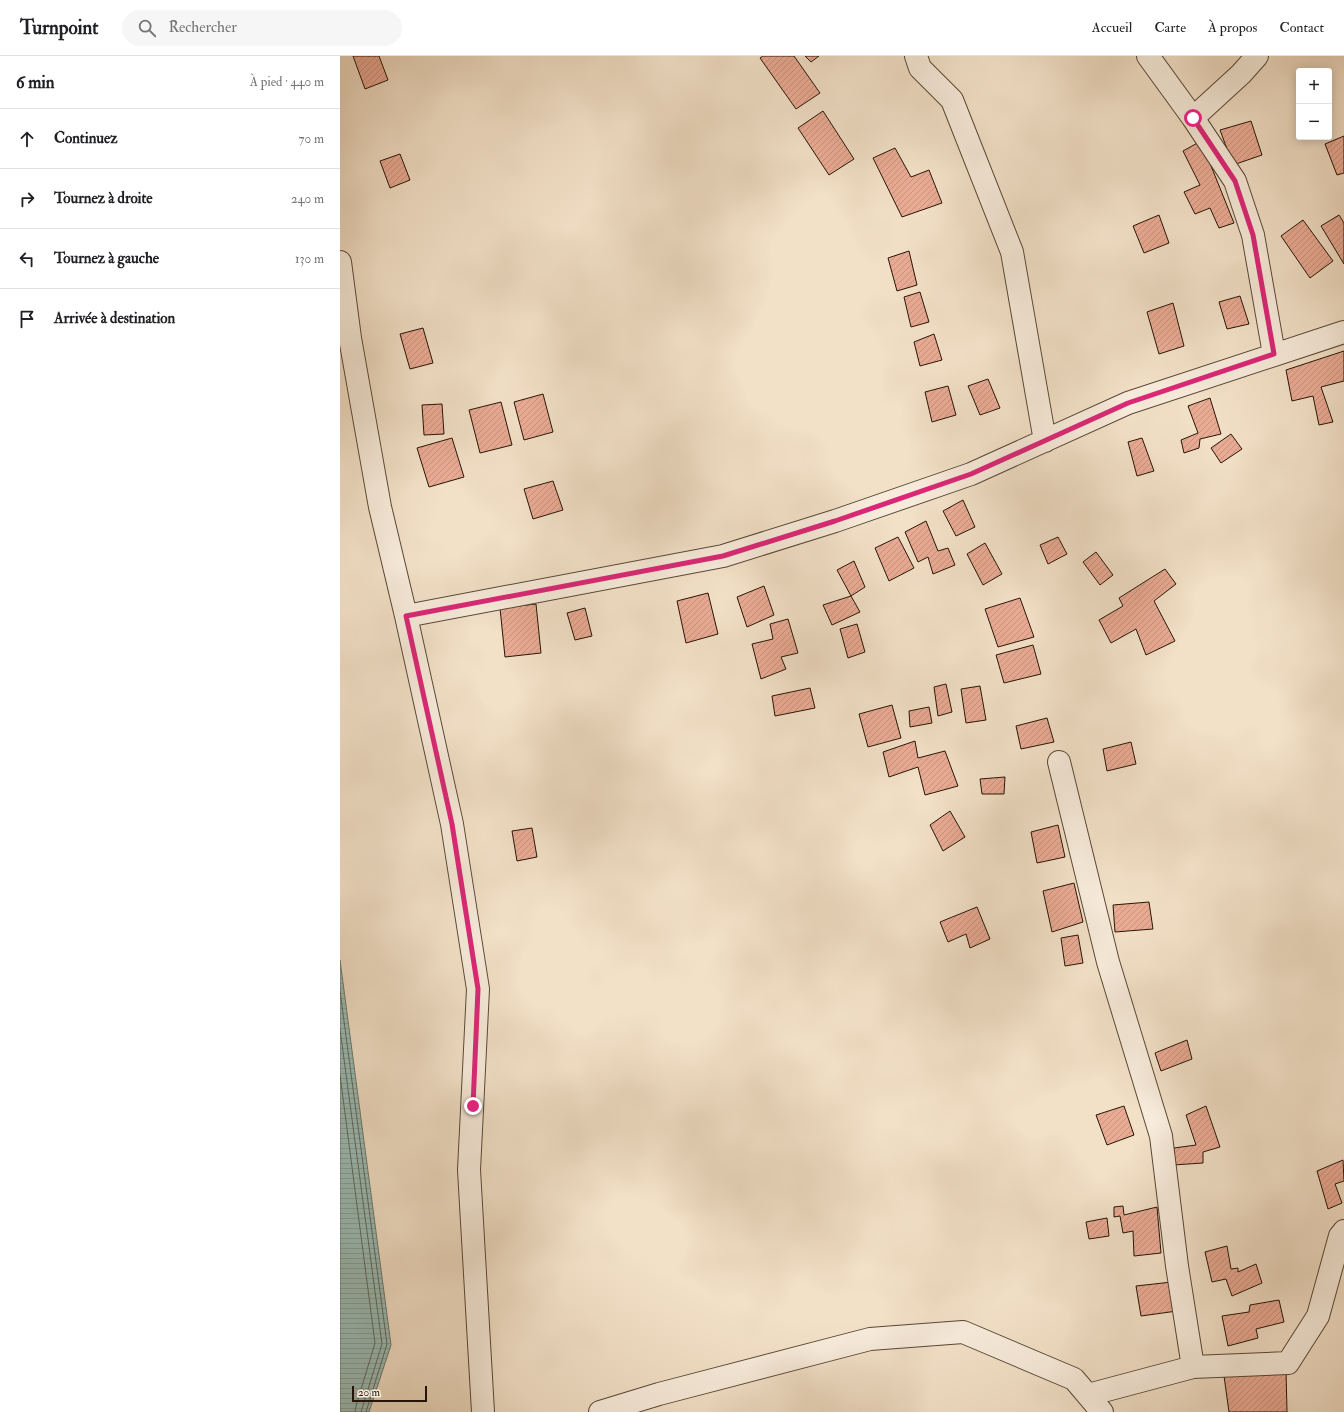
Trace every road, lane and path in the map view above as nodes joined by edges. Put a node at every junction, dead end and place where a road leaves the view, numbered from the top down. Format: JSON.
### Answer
{"nodes":[{"id":1,"x":916,"y":56,"type":"edge"},
{"id":2,"x":1148,"y":56,"type":"edge"},
{"id":3,"x":1257,"y":56,"type":"edge"},
{"id":4,"x":1193,"y":118,"type":"junction"},
{"id":5,"x":340,"y":262,"type":"edge"},
{"id":6,"x":1344,"y":332,"type":"edge"},
{"id":7,"x":1274,"y":354,"type":"junction"},
{"id":8,"x":1045,"y":442,"type":"junction"},
{"id":9,"x":406,"y":616,"type":"junction"},
{"id":10,"x":1059,"y":762,"type":"dead end"},
{"id":11,"x":1344,"y":1231,"type":"edge"},
{"id":12,"x":1193,"y":1367,"type":"junction"},
{"id":13,"x":1088,"y":1395,"type":"junction"},
{"id":14,"x":483,"y":1412,"type":"edge"},
{"id":15,"x":600,"y":1412,"type":"edge"},
{"id":16,"x":1102,"y":1412,"type":"edge"}],
"edges":[{"from":1,"to":8,"type":"street"},
{"from":2,"to":4,"type":"street"},
{"from":3,"to":4,"type":"street"},
{"from":4,"to":7,"type":"street"},
{"from":5,"to":9,"type":"street"},
{"from":6,"to":7,"type":"street"},
{"from":7,"to":8,"type":"street"},
{"from":8,"to":9,"type":"street"},
{"from":9,"to":14,"type":"street"},
{"from":10,"to":12,"type":"street"},
{"from":11,"to":12,"type":"street"},
{"from":12,"to":13,"type":"street"},
{"from":13,"to":15,"type":"street"},
{"from":13,"to":16,"type":"street"}]}
